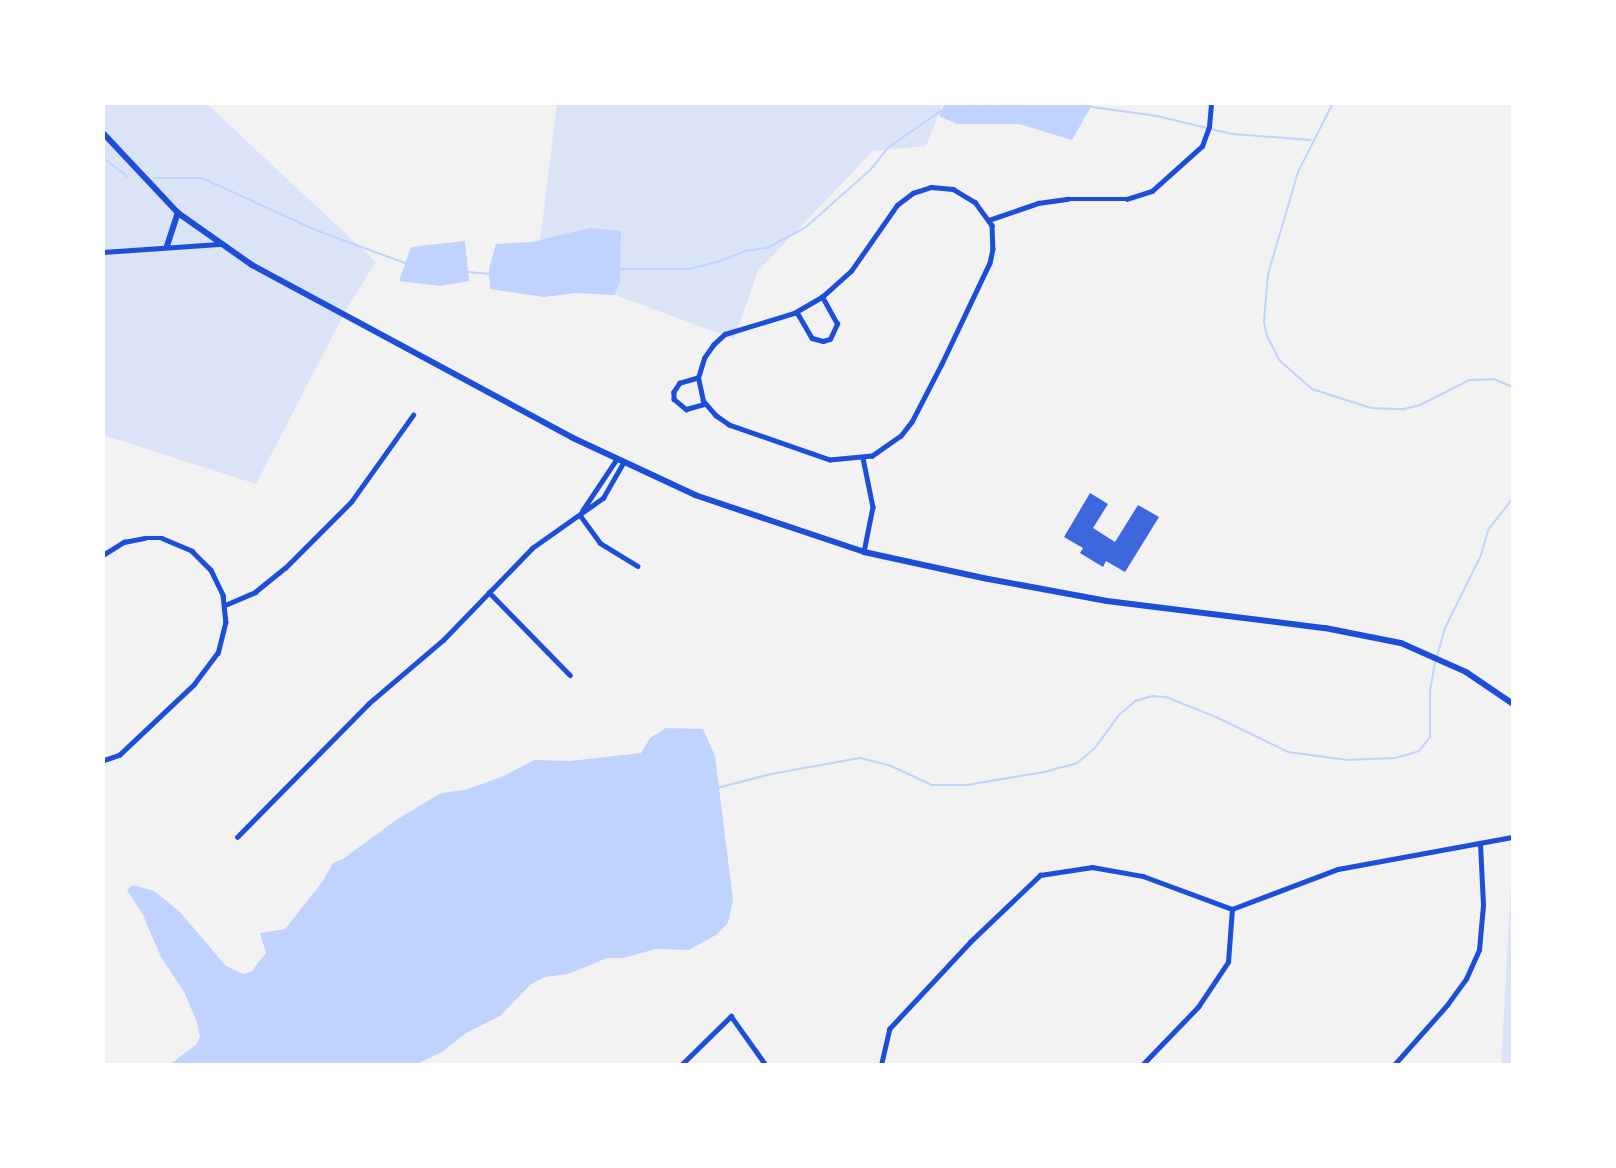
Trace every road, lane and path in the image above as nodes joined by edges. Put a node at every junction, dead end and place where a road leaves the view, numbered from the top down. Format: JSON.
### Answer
{"nodes":[{"id":1,"x":1211,"y":103,"type":"edge"},
{"id":2,"x":103,"y":133,"type":"edge"},
{"id":3,"x":178,"y":213,"type":"junction"},
{"id":4,"x":989,"y":220,"type":"junction"},
{"id":5,"x":219,"y":244,"type":"junction"},
{"id":6,"x":167,"y":246,"type":"junction"},
{"id":7,"x":103,"y":252,"type":"edge"},
{"id":8,"x":822,"y":297,"type":"junction"},
{"id":9,"x":797,"y":312,"type":"junction"},
{"id":10,"x":698,"y":378,"type":"junction"},
{"id":11,"x":705,"y":404,"type":"junction"},
{"id":12,"x":413,"y":415,"type":"dead end"},
{"id":13,"x":863,"y":458,"type":"junction"},
{"id":14,"x":620,"y":461,"type":"junction"},
{"id":15,"x":580,"y":515,"type":"junction"},
{"id":16,"x":864,"y":552,"type":"junction"},
{"id":17,"x":103,"y":555,"type":"edge"},
{"id":18,"x":638,"y":566,"type":"dead end"},
{"id":19,"x":489,"y":592,"type":"junction"},
{"id":20,"x":225,"y":605,"type":"junction"},
{"id":21,"x":570,"y":676,"type":"dead end"},
{"id":22,"x":1513,"y":704,"type":"edge"},
{"id":23,"x":103,"y":761,"type":"edge"},
{"id":24,"x":1513,"y":836,"type":"edge"},
{"id":25,"x":237,"y":837,"type":"dead end"},
{"id":26,"x":1480,"y":844,"type":"junction"},
{"id":27,"x":1233,"y":909,"type":"junction"},
{"id":28,"x":681,"y":1065,"type":"edge"},
{"id":29,"x":766,"y":1065,"type":"edge"},
{"id":30,"x":881,"y":1065,"type":"edge"},
{"id":31,"x":1142,"y":1065,"type":"edge"},
{"id":32,"x":1394,"y":1065,"type":"edge"}],
"edges":[{"from":1,"to":4,"type":"street"},
{"from":2,"to":3,"type":"main road"},
{"from":3,"to":5,"type":"main road"},
{"from":3,"to":6,"type":"main road"},
{"from":4,"to":8,"type":"street"},
{"from":4,"to":13,"type":"street"},
{"from":5,"to":6,"type":"street"},
{"from":5,"to":14,"type":"main road"},
{"from":6,"to":7,"type":"street"},
{"from":8,"to":9,"type":"street"},
{"from":8,"to":9,"type":"street"},
{"from":9,"to":10,"type":"street"},
{"from":10,"to":11,"type":"street"},
{"from":10,"to":11,"type":"street"},
{"from":11,"to":13,"type":"street"},
{"from":12,"to":20,"type":"street"},
{"from":13,"to":16,"type":"street"},
{"from":14,"to":15,"type":"street"},
{"from":14,"to":15,"type":"street"},
{"from":14,"to":16,"type":"main road"},
{"from":15,"to":18,"type":"street"},
{"from":15,"to":19,"type":"street"},
{"from":16,"to":22,"type":"main road"},
{"from":17,"to":20,"type":"street"},
{"from":19,"to":21,"type":"street"},
{"from":19,"to":25,"type":"street"},
{"from":20,"to":23,"type":"street"},
{"from":24,"to":26,"type":"street"},
{"from":26,"to":27,"type":"street"},
{"from":26,"to":32,"type":"street"},
{"from":27,"to":30,"type":"street"},
{"from":27,"to":31,"type":"street"},
{"from":28,"to":29,"type":"street"}]}
